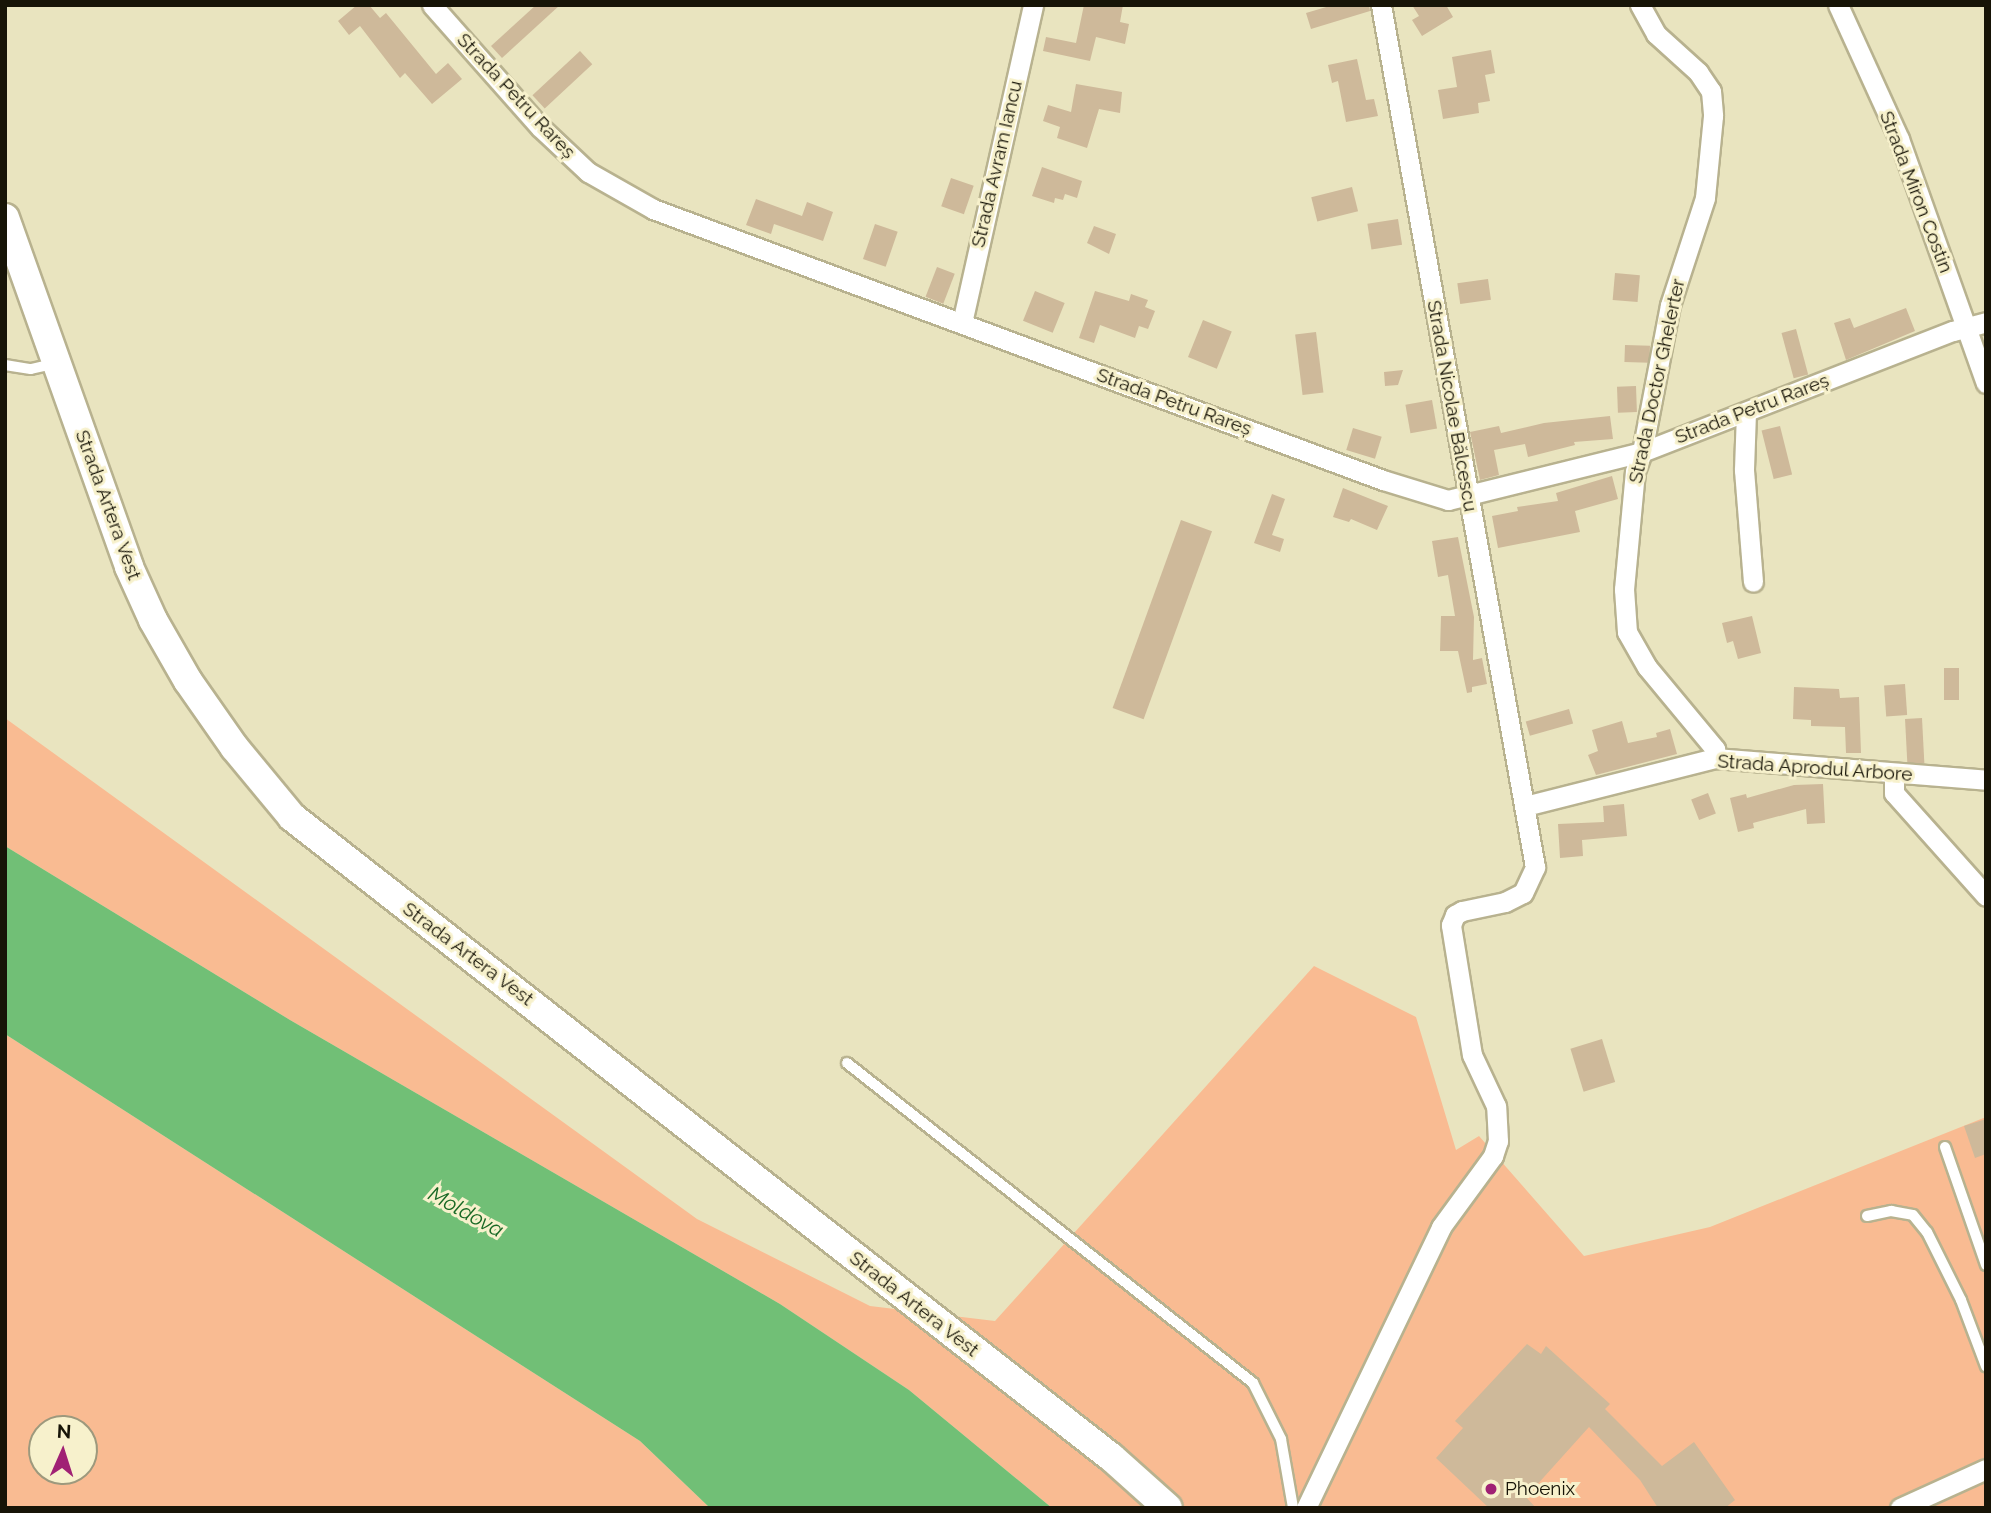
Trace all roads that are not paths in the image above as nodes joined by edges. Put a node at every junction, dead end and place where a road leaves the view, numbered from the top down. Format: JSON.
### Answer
{"nodes":[{"id":1,"x":432,"y":5,"type":"edge"},
{"id":2,"x":1033,"y":5,"type":"edge"},
{"id":3,"x":1381,"y":5,"type":"edge"},
{"id":4,"x":1640,"y":5,"type":"edge"},
{"id":5,"x":1838,"y":5,"type":"edge"},
{"id":6,"x":5,"y":218,"type":"edge"},
{"id":7,"x":961,"y":323,"type":"junction"},
{"id":8,"x":1976,"y":324,"type":"edge"},
{"id":9,"x":56,"y":363,"type":"junction"},
{"id":10,"x":5,"y":365,"type":"edge"},
{"id":11,"x":1986,"y":383,"type":"edge"},
{"id":12,"x":1746,"y":412,"type":"junction"},
{"id":13,"x":1642,"y":452,"type":"junction"},
{"id":14,"x":1468,"y":495,"type":"junction"},
{"id":15,"x":1753,"y":582,"type":"dead end"},
{"id":16,"x":1716,"y":758,"type":"junction"},
{"id":17,"x":1894,"y":774,"type":"junction"},
{"id":18,"x":1986,"y":780,"type":"edge"},
{"id":19,"x":1525,"y":806,"type":"junction"},
{"id":20,"x":1986,"y":896,"type":"edge"},
{"id":21,"x":847,"y":1063,"type":"dead end"},
{"id":22,"x":1945,"y":1147,"type":"dead end"},
{"id":23,"x":1867,"y":1216,"type":"dead end"},
{"id":24,"x":1986,"y":1265,"type":"edge"},
{"id":25,"x":1986,"y":1366,"type":"edge"},
{"id":26,"x":1986,"y":1469,"type":"edge"},
{"id":27,"x":1168,"y":1508,"type":"edge"},
{"id":28,"x":1293,"y":1508,"type":"edge"},
{"id":29,"x":1306,"y":1508,"type":"edge"},
{"id":30,"x":1900,"y":1508,"type":"edge"}],
"edges":[{"from":1,"to":7,"type":"street","name":"Strada Petru Rareș"},
{"from":2,"to":7,"type":"street","name":"Strada Avram Iancu"},
{"from":3,"to":14,"type":"street","name":"Strada Nicolae Bălcescu"},
{"from":4,"to":13,"type":"street","name":"Strada Doctor Ghelerter"},
{"from":5,"to":8,"type":"street","name":"Strada Miron Costin"},
{"from":6,"to":9,"type":"main road","name":"Strada Artera Vest"},
{"from":7,"to":14,"type":"street","name":"Strada Petru Rareș"},
{"from":8,"to":11,"type":"street","name":"Strada Miron Costin"},
{"from":8,"to":12,"type":"street","name":"Strada Petru Rareș"},
{"from":9,"to":10,"type":"lane"},
{"from":9,"to":27,"type":"main road","name":"Strada Artera Vest"},
{"from":12,"to":13,"type":"street","name":"Strada Petru Rareș"},
{"from":12,"to":15,"type":"street"},
{"from":13,"to":14,"type":"street","name":"Strada Petru Rareș"},
{"from":13,"to":16,"type":"street","name":"Strada Doctor Ghelerter"},
{"from":14,"to":19,"type":"street","name":"Strada Nicolae Bălcescu"},
{"from":16,"to":17,"type":"street","name":"Strada Aprodul Arbore"},
{"from":16,"to":19,"type":"street","name":"Strada Aprodul Arbore"},
{"from":17,"to":18,"type":"street","name":"Strada Aprodul Arbore"},
{"from":17,"to":20,"type":"street"},
{"from":19,"to":29,"type":"street","name":"Strada Nicolae Bălcescu"},
{"from":21,"to":28,"type":"lane"},
{"from":22,"to":24,"type":"lane"},
{"from":23,"to":25,"type":"lane"},
{"from":26,"to":30,"type":"street"}]}
